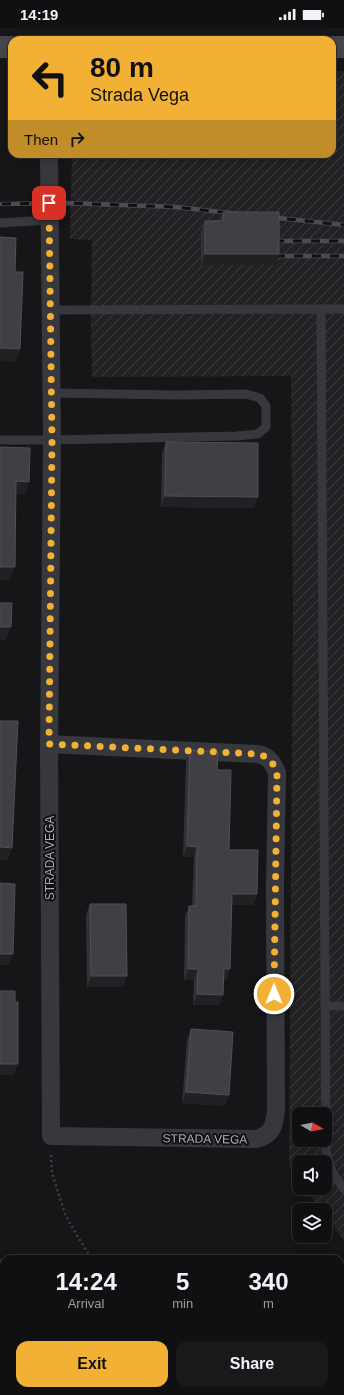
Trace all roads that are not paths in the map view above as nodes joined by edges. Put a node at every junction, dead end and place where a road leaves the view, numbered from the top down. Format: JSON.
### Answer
{"nodes":[{"id":1,"x":49,"y":158,"type":"edge"},
{"id":2,"x":49,"y":220,"type":"junction"},
{"id":3,"x":0,"y":223,"type":"edge"},
{"id":4,"x":321,"y":309,"type":"junction"},
{"id":5,"x":344,"y":309,"type":"edge"},
{"id":6,"x":50,"y":310,"type":"junction"},
{"id":7,"x":51,"y":393,"type":"junction"},
{"id":8,"x":0,"y":440,"type":"edge"},
{"id":9,"x":52,"y":440,"type":"junction"},
{"id":10,"x":49,"y":744,"type":"junction"},
{"id":11,"x":326,"y":1006,"type":"junction"},
{"id":12,"x":344,"y":1006,"type":"edge"},
{"id":13,"x":344,"y":1189,"type":"edge"}],
"edges":[{"from":1,"to":2,"type":"street","name":"STRADA VEGA"},
{"from":2,"to":3,"type":"lane"},
{"from":2,"to":6,"type":"street","name":"STRADA VEGA"},
{"from":4,"to":5,"type":"lane"},
{"from":4,"to":6,"type":"lane"},
{"from":4,"to":11,"type":"lane"},
{"from":6,"to":7,"type":"street","name":"STRADA VEGA"},
{"from":7,"to":9,"type":"street","name":"STRADA VEGA"},
{"from":7,"to":9,"type":"lane"},
{"from":8,"to":9,"type":"lane"},
{"from":9,"to":10,"type":"street","name":"STRADA VEGA"},
{"from":10,"to":10,"type":"street","name":"STRADA VEGA"},
{"from":11,"to":12,"type":"lane"},
{"from":11,"to":13,"type":"lane"}]}
